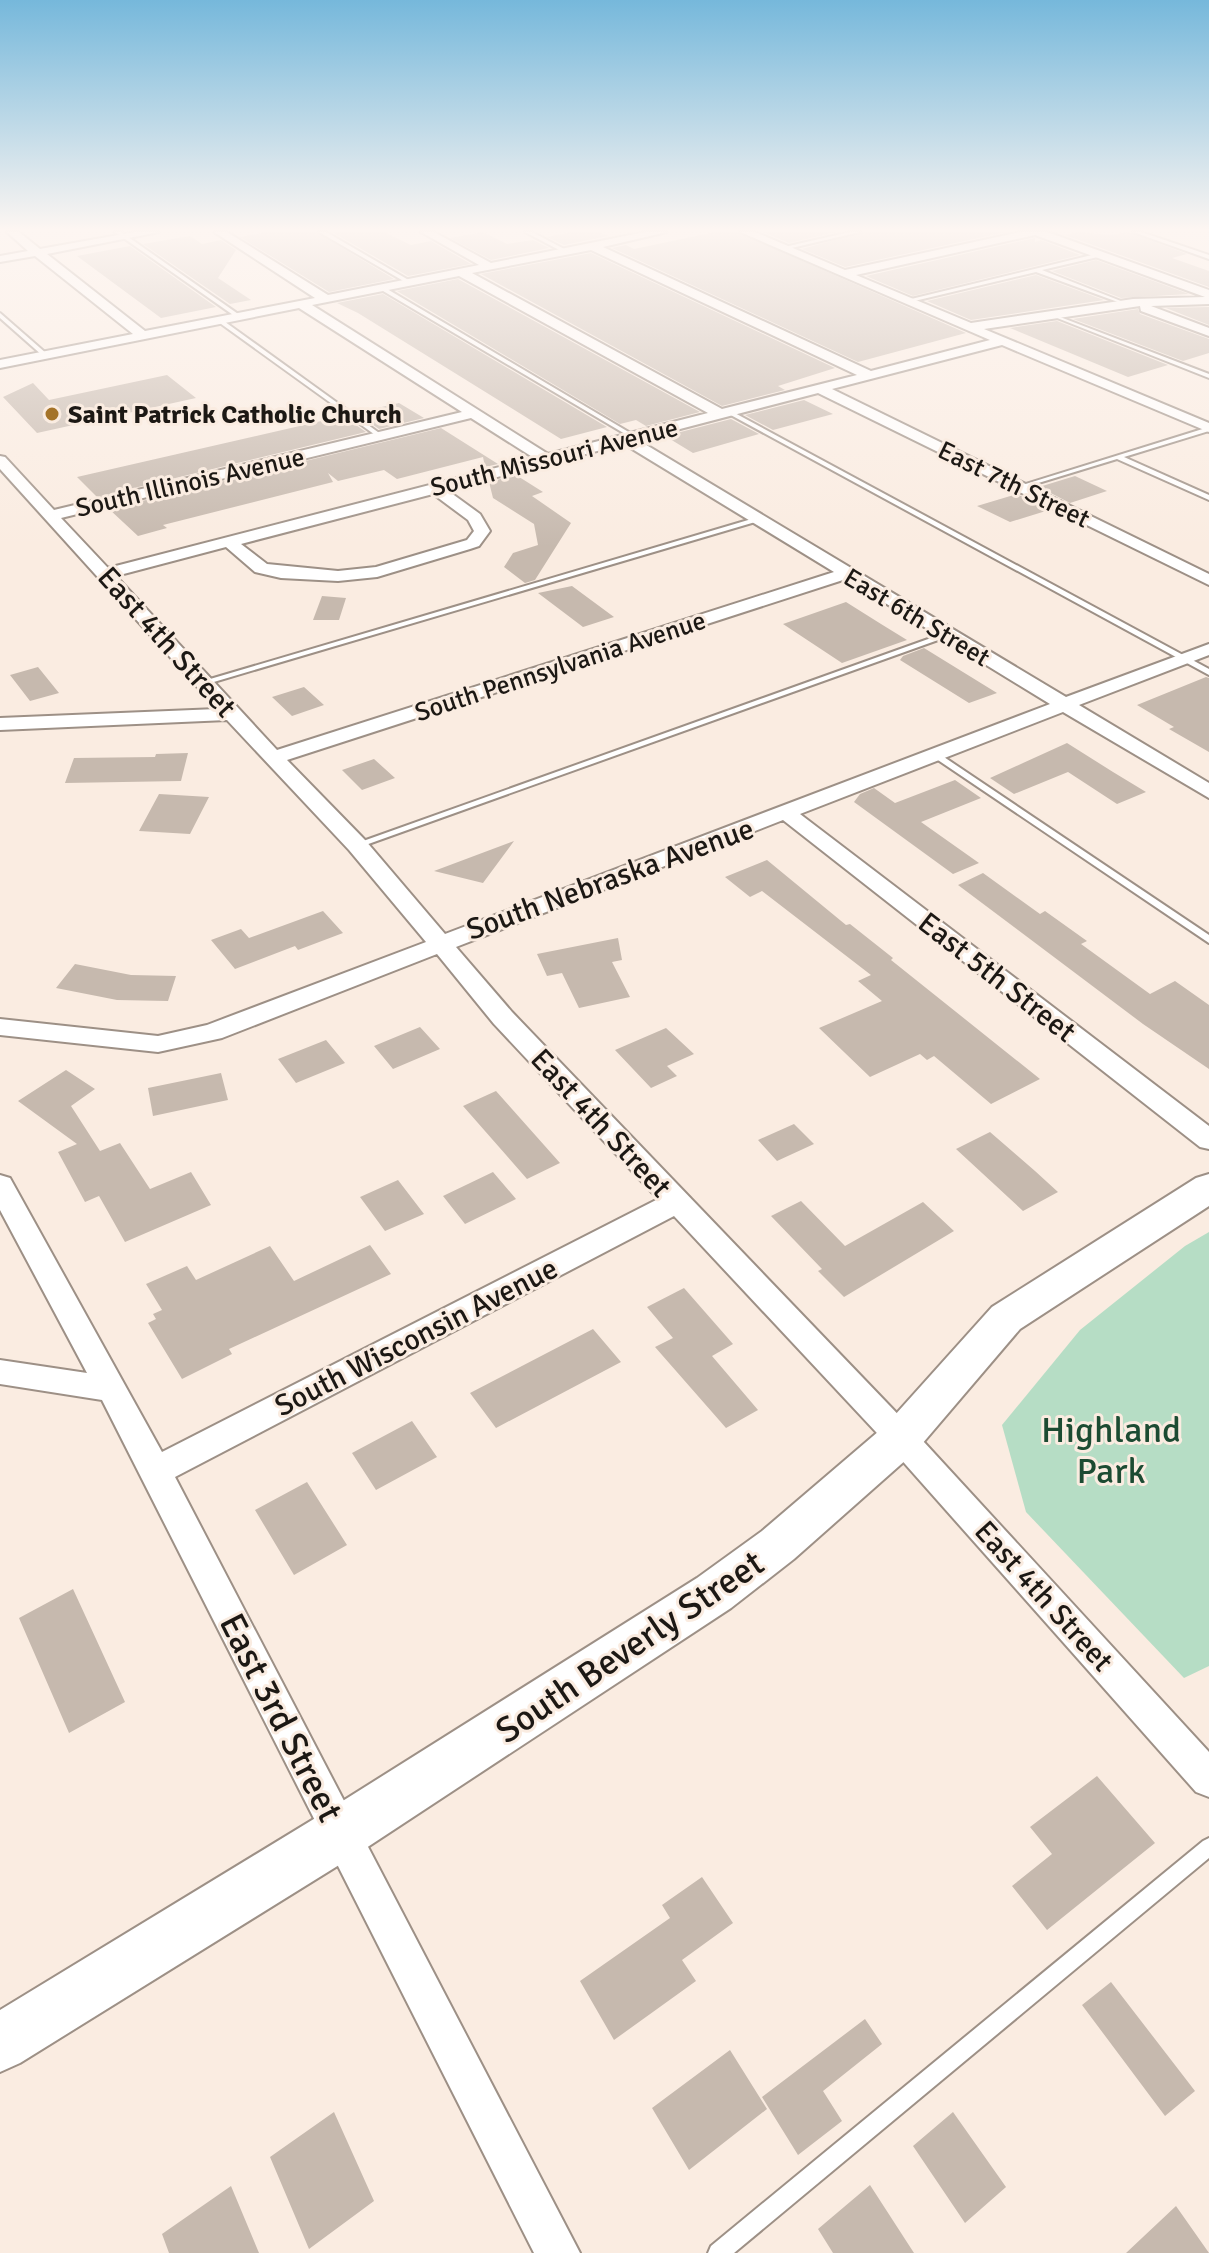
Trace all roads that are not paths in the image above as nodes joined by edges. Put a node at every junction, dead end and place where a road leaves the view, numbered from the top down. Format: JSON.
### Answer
{"nodes":[{"id":1,"x":25,"y":337,"type":"edge"},
{"id":2,"x":132,"y":337,"type":"edge"},
{"id":3,"x":243,"y":337,"type":"edge"},
{"id":4,"x":353,"y":337,"type":"edge"},
{"id":5,"x":463,"y":337,"type":"edge"},
{"id":6,"x":582,"y":337,"type":"edge"},
{"id":7,"x":788,"y":337,"type":"edge"},
{"id":8,"x":993,"y":337,"type":"edge"},
{"id":9,"x":1110,"y":337,"type":"edge"},
{"id":10,"x":1002,"y":341,"type":"junction"},
{"id":11,"x":45,"y":355,"type":"junction"},
{"id":12,"x":0,"y":364,"type":"edge"},
{"id":13,"x":869,"y":375,"type":"junction"},
{"id":14,"x":1209,"y":376,"type":"edge"},
{"id":15,"x":819,"y":388,"type":"junction"},
{"id":16,"x":724,"y":413,"type":"junction"},
{"id":17,"x":472,"y":414,"type":"junction"},
{"id":18,"x":1209,"y":428,"type":"edge"},
{"id":19,"x":380,"y":436,"type":"junction"},
{"id":20,"x":630,"y":438,"type":"junction"},
{"id":21,"x":1118,"y":457,"type":"junction"},
{"id":22,"x":545,"y":459,"type":"junction"},
{"id":23,"x":0,"y":460,"type":"edge"},
{"id":24,"x":1020,"y":487,"type":"junction"},
{"id":25,"x":435,"y":488,"type":"junction"},
{"id":26,"x":1209,"y":498,"type":"edge"},
{"id":27,"x":49,"y":516,"type":"junction"},
{"id":28,"x":758,"y":520,"type":"junction"},
{"id":29,"x":227,"y":540,"type":"junction"},
{"id":30,"x":1209,"y":559,"type":"edge"},
{"id":31,"x":1184,"y":568,"type":"junction"},
{"id":32,"x":105,"y":574,"type":"junction"},
{"id":33,"x":845,"y":574,"type":"junction"},
{"id":34,"x":1209,"y":580,"type":"edge"},
{"id":35,"x":948,"y":635,"type":"junction"},
{"id":36,"x":1209,"y":649,"type":"edge"},
{"id":37,"x":1183,"y":658,"type":"junction"},
{"id":38,"x":1209,"y":672,"type":"edge"},
{"id":39,"x":204,"y":682,"type":"junction"},
{"id":40,"x":1062,"y":703,"type":"junction"},
{"id":41,"x":232,"y":714,"type":"junction"},
{"id":42,"x":0,"y":724,"type":"edge"},
{"id":43,"x":935,"y":754,"type":"junction"},
{"id":44,"x":275,"y":757,"type":"junction"},
{"id":45,"x":1209,"y":792,"type":"edge"},
{"id":46,"x":786,"y":813,"type":"junction"},
{"id":47,"x":357,"y":845,"type":"junction"},
{"id":48,"x":1209,"y":940,"type":"edge"},
{"id":49,"x":439,"y":942,"type":"junction"},
{"id":50,"x":0,"y":1027,"type":"edge"},
{"id":51,"x":1209,"y":1140,"type":"edge"},
{"id":52,"x":0,"y":1185,"type":"edge"},
{"id":53,"x":1209,"y":1188,"type":"edge"},
{"id":54,"x":677,"y":1202,"type":"junction"},
{"id":55,"x":0,"y":1372,"type":"edge"},
{"id":56,"x":110,"y":1389,"type":"junction"},
{"id":57,"x":901,"y":1438,"type":"junction"},
{"id":58,"x":156,"y":1471,"type":"junction"},
{"id":59,"x":1209,"y":1779,"type":"edge"},
{"id":60,"x":341,"y":1833,"type":"junction"},
{"id":61,"x":1209,"y":1847,"type":"edge"},
{"id":62,"x":0,"y":2043,"type":"edge"},
{"id":63,"x":558,"y":2253,"type":"edge"},
{"id":64,"x":718,"y":2253,"type":"edge"}],
"edges":[{"from":1,"to":11,"type":"lane"},
{"from":2,"to":11,"type":"street"},
{"from":3,"to":19,"type":"lane"},
{"from":4,"to":17,"type":"street"},
{"from":5,"to":20,"type":"lane"},
{"from":6,"to":16,"type":"street"},
{"from":7,"to":13,"type":"street"},
{"from":8,"to":10,"type":"street"},
{"from":9,"to":14,"type":"lane"},
{"from":10,"to":13,"type":"street","name":"South Missouri Avenue"},
{"from":10,"to":18,"type":"street"},
{"from":11,"to":12,"type":"street"},
{"from":13,"to":15,"type":"street","name":"South Missouri Avenue"},
{"from":15,"to":16,"type":"street","name":"South Missouri Avenue"},
{"from":15,"to":24,"type":"street","name":"East 7th Street"},
{"from":16,"to":20,"type":"street","name":"South Missouri Avenue"},
{"from":16,"to":37,"type":"lane"},
{"from":17,"to":19,"type":"street","name":"South Illinois Avenue"},
{"from":17,"to":22,"type":"street"},
{"from":18,"to":21,"type":"lane"},
{"from":19,"to":27,"type":"street","name":"South Illinois Avenue"},
{"from":20,"to":22,"type":"street","name":"South Missouri Avenue"},
{"from":20,"to":28,"type":"street","name":"East 6th Street"},
{"from":21,"to":24,"type":"lane"},
{"from":21,"to":26,"type":"lane"},
{"from":22,"to":25,"type":"street","name":"South Missouri Avenue"},
{"from":23,"to":27,"type":"street","name":"East 4th Street"},
{"from":24,"to":31,"type":"street","name":"East 7th Street"},
{"from":25,"to":29,"type":"street","name":"South Missouri Avenue"},
{"from":25,"to":29,"type":"street"},
{"from":27,"to":32,"type":"street","name":"East 4th Street"},
{"from":28,"to":33,"type":"street","name":"East 6th Street"},
{"from":28,"to":39,"type":"lane"},
{"from":29,"to":32,"type":"street","name":"South Missouri Avenue"},
{"from":30,"to":31,"type":"street"},
{"from":31,"to":34,"type":"street","name":"East 7th Street"},
{"from":32,"to":39,"type":"street","name":"East 4th Street"},
{"from":33,"to":35,"type":"street","name":"East 6th Street"},
{"from":33,"to":44,"type":"street","name":"South Pennsylvania Avenue"},
{"from":35,"to":40,"type":"street","name":"East 6th Street"},
{"from":35,"to":47,"type":"lane"},
{"from":36,"to":37,"type":"street","name":"South Nebraska Avenue"},
{"from":37,"to":38,"type":"lane"},
{"from":37,"to":40,"type":"street","name":"South Nebraska Avenue"},
{"from":39,"to":41,"type":"street","name":"East 4th Street"},
{"from":40,"to":43,"type":"street","name":"South Nebraska Avenue"},
{"from":40,"to":45,"type":"street","name":"East 6th Street"},
{"from":41,"to":42,"type":"street"},
{"from":41,"to":44,"type":"street","name":"East 4th Street"},
{"from":43,"to":46,"type":"street","name":"South Nebraska Avenue"},
{"from":43,"to":48,"type":"lane"},
{"from":44,"to":47,"type":"street","name":"East 4th Street"},
{"from":46,"to":49,"type":"street","name":"South Nebraska Avenue"},
{"from":46,"to":51,"type":"street","name":"East 5th Street"},
{"from":47,"to":49,"type":"street","name":"East 4th Street"},
{"from":49,"to":50,"type":"street","name":"South Nebraska Avenue"},
{"from":49,"to":54,"type":"street","name":"East 4th Street"},
{"from":52,"to":56,"type":"street","name":"East 3rd Street"},
{"from":53,"to":57,"type":"main road","name":"South Beverly Street"},
{"from":54,"to":57,"type":"street","name":"East 4th Street"},
{"from":54,"to":58,"type":"street","name":"South Wisconsin Avenue"},
{"from":55,"to":56,"type":"street"},
{"from":56,"to":58,"type":"street","name":"East 3rd Street"},
{"from":57,"to":59,"type":"street","name":"East 4th Street"},
{"from":57,"to":60,"type":"main road","name":"South Beverly Street"},
{"from":58,"to":60,"type":"street","name":"East 3rd Street"},
{"from":60,"to":62,"type":"main road","name":"South Beverly Street"},
{"from":60,"to":63,"type":"street","name":"East 3rd Street"},
{"from":61,"to":64,"type":"lane"}]}
